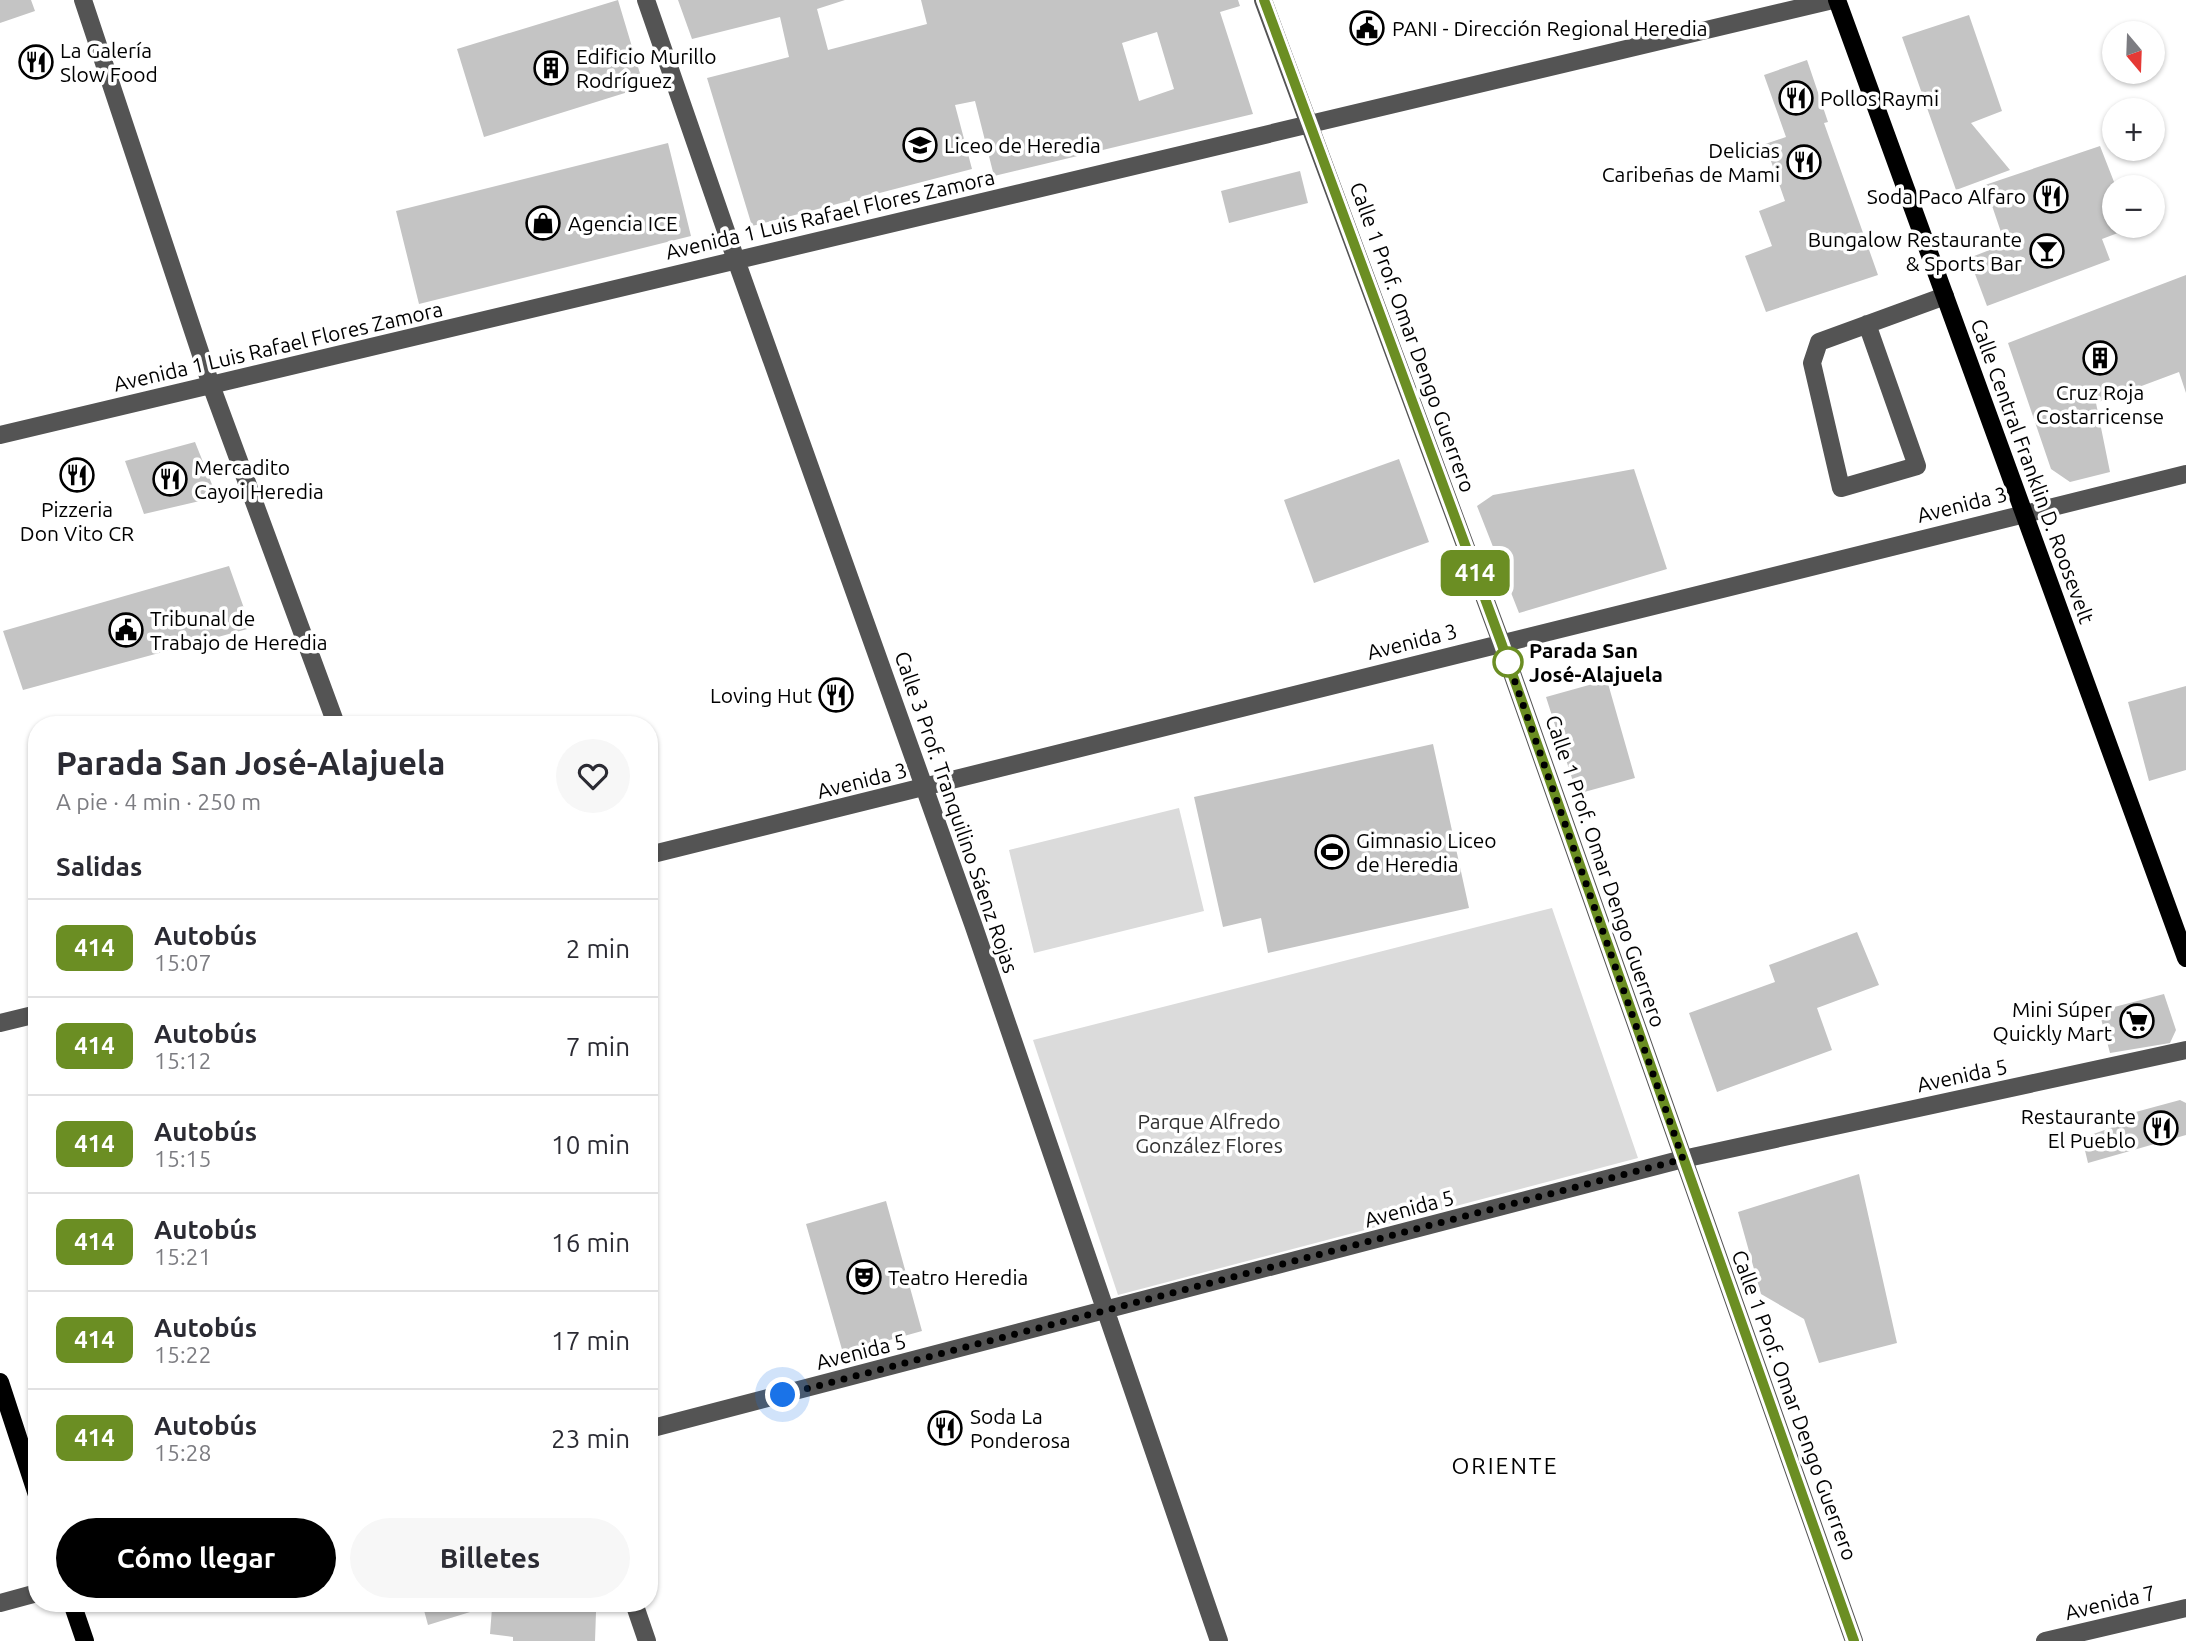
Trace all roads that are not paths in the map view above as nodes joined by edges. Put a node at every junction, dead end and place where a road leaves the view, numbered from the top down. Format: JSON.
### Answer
{"nodes":[{"id":1,"x":83,"y":0,"type":"edge"},
{"id":2,"x":646,"y":0,"type":"edge"},
{"id":3,"x":1264,"y":0,"type":"edge"},
{"id":4,"x":1835,"y":0,"type":"edge"},
{"id":5,"x":1310,"y":123,"type":"junction"},
{"id":6,"x":736,"y":260,"type":"junction"},
{"id":7,"x":1945,"y":296,"type":"junction"},
{"id":8,"x":1867,"y":324,"type":"junction"},
{"id":9,"x":211,"y":385,"type":"junction"},
{"id":10,"x":0,"y":435,"type":"edge"},
{"id":11,"x":2186,"y":474,"type":"edge"},
{"id":12,"x":2024,"y":512,"type":"junction"},
{"id":13,"x":1501,"y":642,"type":"junction"},
{"id":14,"x":333,"y":716,"type":"edge"},
{"id":15,"x":925,"y":788,"type":"junction"},
{"id":16,"x":658,"y":854,"type":"edge"},
{"id":17,"x":2186,"y":958,"type":"edge"},
{"id":18,"x":28,"y":1016,"type":"edge"},
{"id":19,"x":0,"y":1023,"type":"edge"},
{"id":20,"x":2186,"y":1050,"type":"edge"},
{"id":21,"x":1683,"y":1159,"type":"junction"},
{"id":22,"x":1106,"y":1312,"type":"junction"},
{"id":23,"x":0,"y":1382,"type":"edge"},
{"id":24,"x":658,"y":1427,"type":"edge"},
{"id":25,"x":28,"y":1468,"type":"edge"},
{"id":26,"x":28,"y":1595,"type":"edge"},
{"id":27,"x":0,"y":1603,"type":"edge"},
{"id":28,"x":2186,"y":1608,"type":"edge"},
{"id":29,"x":75,"y":1612,"type":"edge"},
{"id":30,"x":637,"y":1612,"type":"edge"},
{"id":31,"x":2114,"y":1633,"type":"edge"},
{"id":32,"x":85,"y":1641,"type":"edge"},
{"id":33,"x":647,"y":1641,"type":"edge"},
{"id":34,"x":1219,"y":1641,"type":"edge"},
{"id":35,"x":1854,"y":1641,"type":"edge"},
{"id":36,"x":2045,"y":1641,"type":"edge"}],
"edges":[{"from":1,"to":9,"type":"street"},
{"from":2,"to":6,"type":"street","name":"Calle 3 Prof. Tranquilino Sáenz Rojas"},
{"from":3,"to":5,"type":"street","name":"Calle 1 Prof. Omar Dengo Guerrero"},
{"from":4,"to":5,"type":"street","name":"Avenida 1 Luis Rafael Flores Zamora"},
{"from":4,"to":7,"type":"main road","name":"Calle Central Franklin D. Roosevelt"},
{"from":5,"to":6,"type":"street","name":"Avenida 1 Luis Rafael Flores Zamora"},
{"from":5,"to":13,"type":"street","name":"Calle 1 Prof. Omar Dengo Guerrero"},
{"from":6,"to":9,"type":"street","name":"Avenida 1 Luis Rafael Flores Zamora"},
{"from":6,"to":15,"type":"street","name":"Calle 3 Prof. Tranquilino Sáenz Rojas"},
{"from":7,"to":8,"type":"street"},
{"from":7,"to":12,"type":"main road","name":"Calle Central Franklin D. Roosevelt"},
{"from":8,"to":8,"type":"street"},
{"from":9,"to":10,"type":"street","name":"Avenida 1 Luis Rafael Flores Zamora"},
{"from":9,"to":14,"type":"street"},
{"from":11,"to":12,"type":"street","name":"Avenida 3"},
{"from":12,"to":13,"type":"street","name":"Avenida 3"},
{"from":12,"to":17,"type":"main road","name":"Calle Central Franklin D. Roosevelt"},
{"from":13,"to":15,"type":"street","name":"Avenida 3"},
{"from":13,"to":21,"type":"street","name":"Calle 1 Prof. Omar Dengo Guerrero"},
{"from":15,"to":16,"type":"street","name":"Avenida 3"},
{"from":15,"to":22,"type":"street","name":"Calle 3 Prof. Tranquilino Sáenz Rojas"},
{"from":18,"to":19,"type":"street"},
{"from":20,"to":21,"type":"street","name":"Avenida 5"},
{"from":21,"to":22,"type":"street","name":"Avenida 5"},
{"from":21,"to":35,"type":"street","name":"Calle 1 Prof. Omar Dengo Guerrero"},
{"from":22,"to":24,"type":"street","name":"Avenida 5"},
{"from":22,"to":34,"type":"street","name":"Calle 3 Prof. Tranquilino Sáenz Rojas"},
{"from":23,"to":25,"type":"main road"},
{"from":26,"to":27,"type":"street"},
{"from":28,"to":31,"type":"street","name":"Avenida 7"},
{"from":29,"to":32,"type":"main road"},
{"from":30,"to":33,"type":"street"},
{"from":31,"to":36,"type":"street","name":"Avenida 7"}]}
